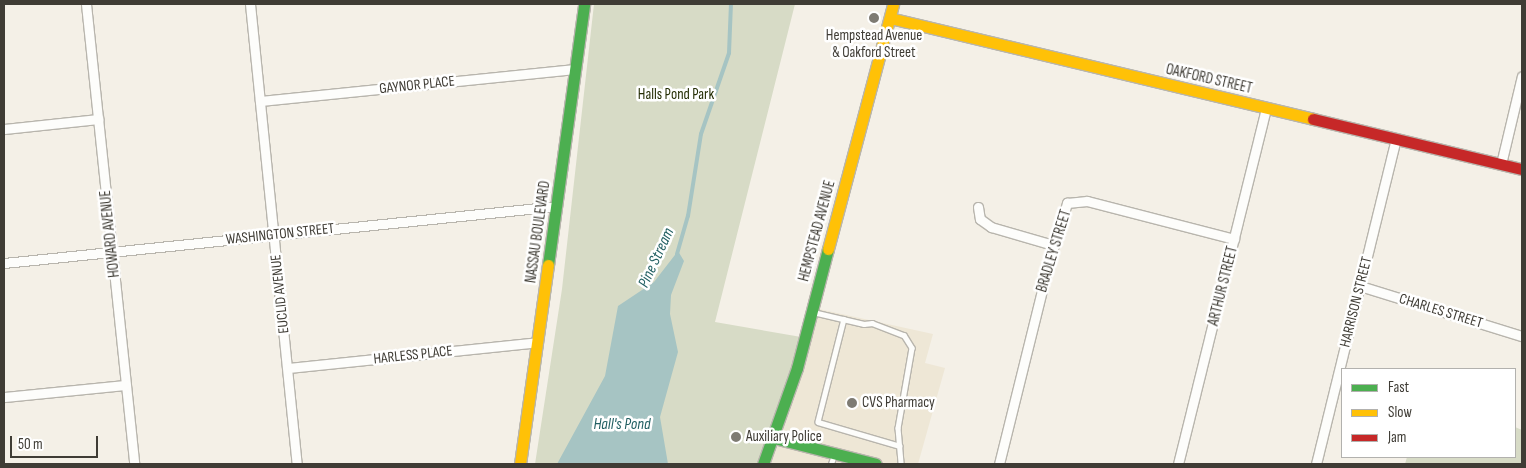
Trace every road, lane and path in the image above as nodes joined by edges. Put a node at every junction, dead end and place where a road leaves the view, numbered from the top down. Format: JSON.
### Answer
{"nodes":[{"id":1,"x":86,"y":4,"type":"edge"},
{"id":2,"x":250,"y":4,"type":"edge"},
{"id":3,"x":584,"y":4,"type":"edge"},
{"id":4,"x":893,"y":4,"type":"edge"},
{"id":5,"x":890,"y":18,"type":"junction"},
{"id":6,"x":575,"y":70,"type":"junction"},
{"id":7,"x":1522,"y":76,"type":"edge"},
{"id":8,"x":260,"y":102,"type":"junction"},
{"id":9,"x":1266,"y":108,"type":"junction"},
{"id":10,"x":98,"y":119,"type":"junction"},
{"id":11,"x":4,"y":129,"type":"edge"},
{"id":12,"x":1396,"y":139,"type":"junction"},
{"id":13,"x":1501,"y":164,"type":"junction"},
{"id":14,"x":1522,"y":169,"type":"edge"},
{"id":15,"x":557,"y":206,"type":"junction"},
{"id":16,"x":978,"y":207,"type":"dead end"},
{"id":17,"x":274,"y":235,"type":"junction"},
{"id":18,"x":1234,"y":239,"type":"junction"},
{"id":19,"x":1053,"y":245,"type":"junction"},
{"id":20,"x":112,"y":252,"type":"junction"},
{"id":21,"x":4,"y":263,"type":"edge"},
{"id":22,"x":1360,"y":286,"type":"junction"},
{"id":23,"x":812,"y":312,"type":"junction"},
{"id":24,"x":844,"y":319,"type":"junction"},
{"id":25,"x":1522,"y":336,"type":"edge"},
{"id":26,"x":538,"y":342,"type":"junction"},
{"id":27,"x":288,"y":368,"type":"junction"},
{"id":28,"x":125,"y":384,"type":"junction"},
{"id":29,"x":4,"y":398,"type":"edge"},
{"id":30,"x":774,"y":438,"type":"junction"},
{"id":31,"x":900,"y":446,"type":"junction"},
{"id":32,"x":832,"y":459,"type":"edge"},
{"id":33,"x":134,"y":464,"type":"edge"},
{"id":34,"x":297,"y":464,"type":"edge"},
{"id":35,"x":520,"y":464,"type":"edge"},
{"id":36,"x":763,"y":464,"type":"edge"},
{"id":37,"x":876,"y":464,"type":"edge"},
{"id":38,"x":901,"y":464,"type":"edge"},
{"id":39,"x":999,"y":464,"type":"edge"},
{"id":40,"x":1178,"y":464,"type":"edge"},
{"id":41,"x":1316,"y":464,"type":"edge"}],
"edges":[{"from":1,"to":10,"type":"street","name":"HOWARD AVENUE"},
{"from":2,"to":8,"type":"street","name":"EUCLID AVENUE"},
{"from":3,"to":6,"type":"main road","name":"NASSAU BOULEVARD"},
{"from":4,"to":5,"type":"main road","name":"HEMPSTEAD AVENUE"},
{"from":5,"to":9,"type":"main road","name":"OAKFORD STREET"},
{"from":5,"to":23,"type":"main road","name":"HEMPSTEAD AVENUE"},
{"from":6,"to":8,"type":"street","name":"GAYNOR PLACE"},
{"from":6,"to":15,"type":"main road","name":"NASSAU BOULEVARD"},
{"from":7,"to":13,"type":"street"},
{"from":8,"to":17,"type":"street","name":"EUCLID AVENUE"},
{"from":9,"to":12,"type":"main road","name":"OAKFORD STREET"},
{"from":9,"to":18,"type":"street","name":"ARTHUR STREET"},
{"from":10,"to":11,"type":"street"},
{"from":10,"to":20,"type":"street","name":"HOWARD AVENUE"},
{"from":12,"to":13,"type":"main road","name":"OAKFORD STREET"},
{"from":12,"to":22,"type":"street","name":"HARRISON STREET"},
{"from":13,"to":14,"type":"main road","name":"OAKFORD STREET"},
{"from":15,"to":17,"type":"street","name":"WASHINGTON STREET"},
{"from":15,"to":26,"type":"main road","name":"NASSAU BOULEVARD"},
{"from":16,"to":19,"type":"street"},
{"from":17,"to":20,"type":"street","name":"WASHINGTON STREET"},
{"from":17,"to":27,"type":"street","name":"EUCLID AVENUE"},
{"from":18,"to":19,"type":"street","name":"BRADLEY STREET"},
{"from":18,"to":40,"type":"street","name":"ARTHUR STREET"},
{"from":19,"to":39,"type":"street","name":"BRADLEY STREET"},
{"from":20,"to":21,"type":"street","name":"WASHINGTON STREET"},
{"from":20,"to":28,"type":"street","name":"HOWARD AVENUE"},
{"from":22,"to":25,"type":"street","name":"CHARLES STREET"},
{"from":22,"to":41,"type":"street","name":"HARRISON STREET"},
{"from":23,"to":24,"type":"lane"},
{"from":23,"to":30,"type":"main road","name":"HEMPSTEAD AVENUE"},
{"from":24,"to":31,"type":"lane"},
{"from":24,"to":31,"type":"lane"},
{"from":26,"to":27,"type":"street","name":"HARLESS PLACE"},
{"from":26,"to":35,"type":"main road","name":"NASSAU BOULEVARD"},
{"from":27,"to":34,"type":"street","name":"EUCLID AVENUE"},
{"from":28,"to":29,"type":"street"},
{"from":28,"to":33,"type":"street","name":"HOWARD AVENUE"},
{"from":30,"to":32,"type":"main road"},
{"from":30,"to":36,"type":"main road","name":"HEMPSTEAD AVENUE"},
{"from":31,"to":38,"type":"lane"},
{"from":32,"to":37,"type":"main road"}]}
